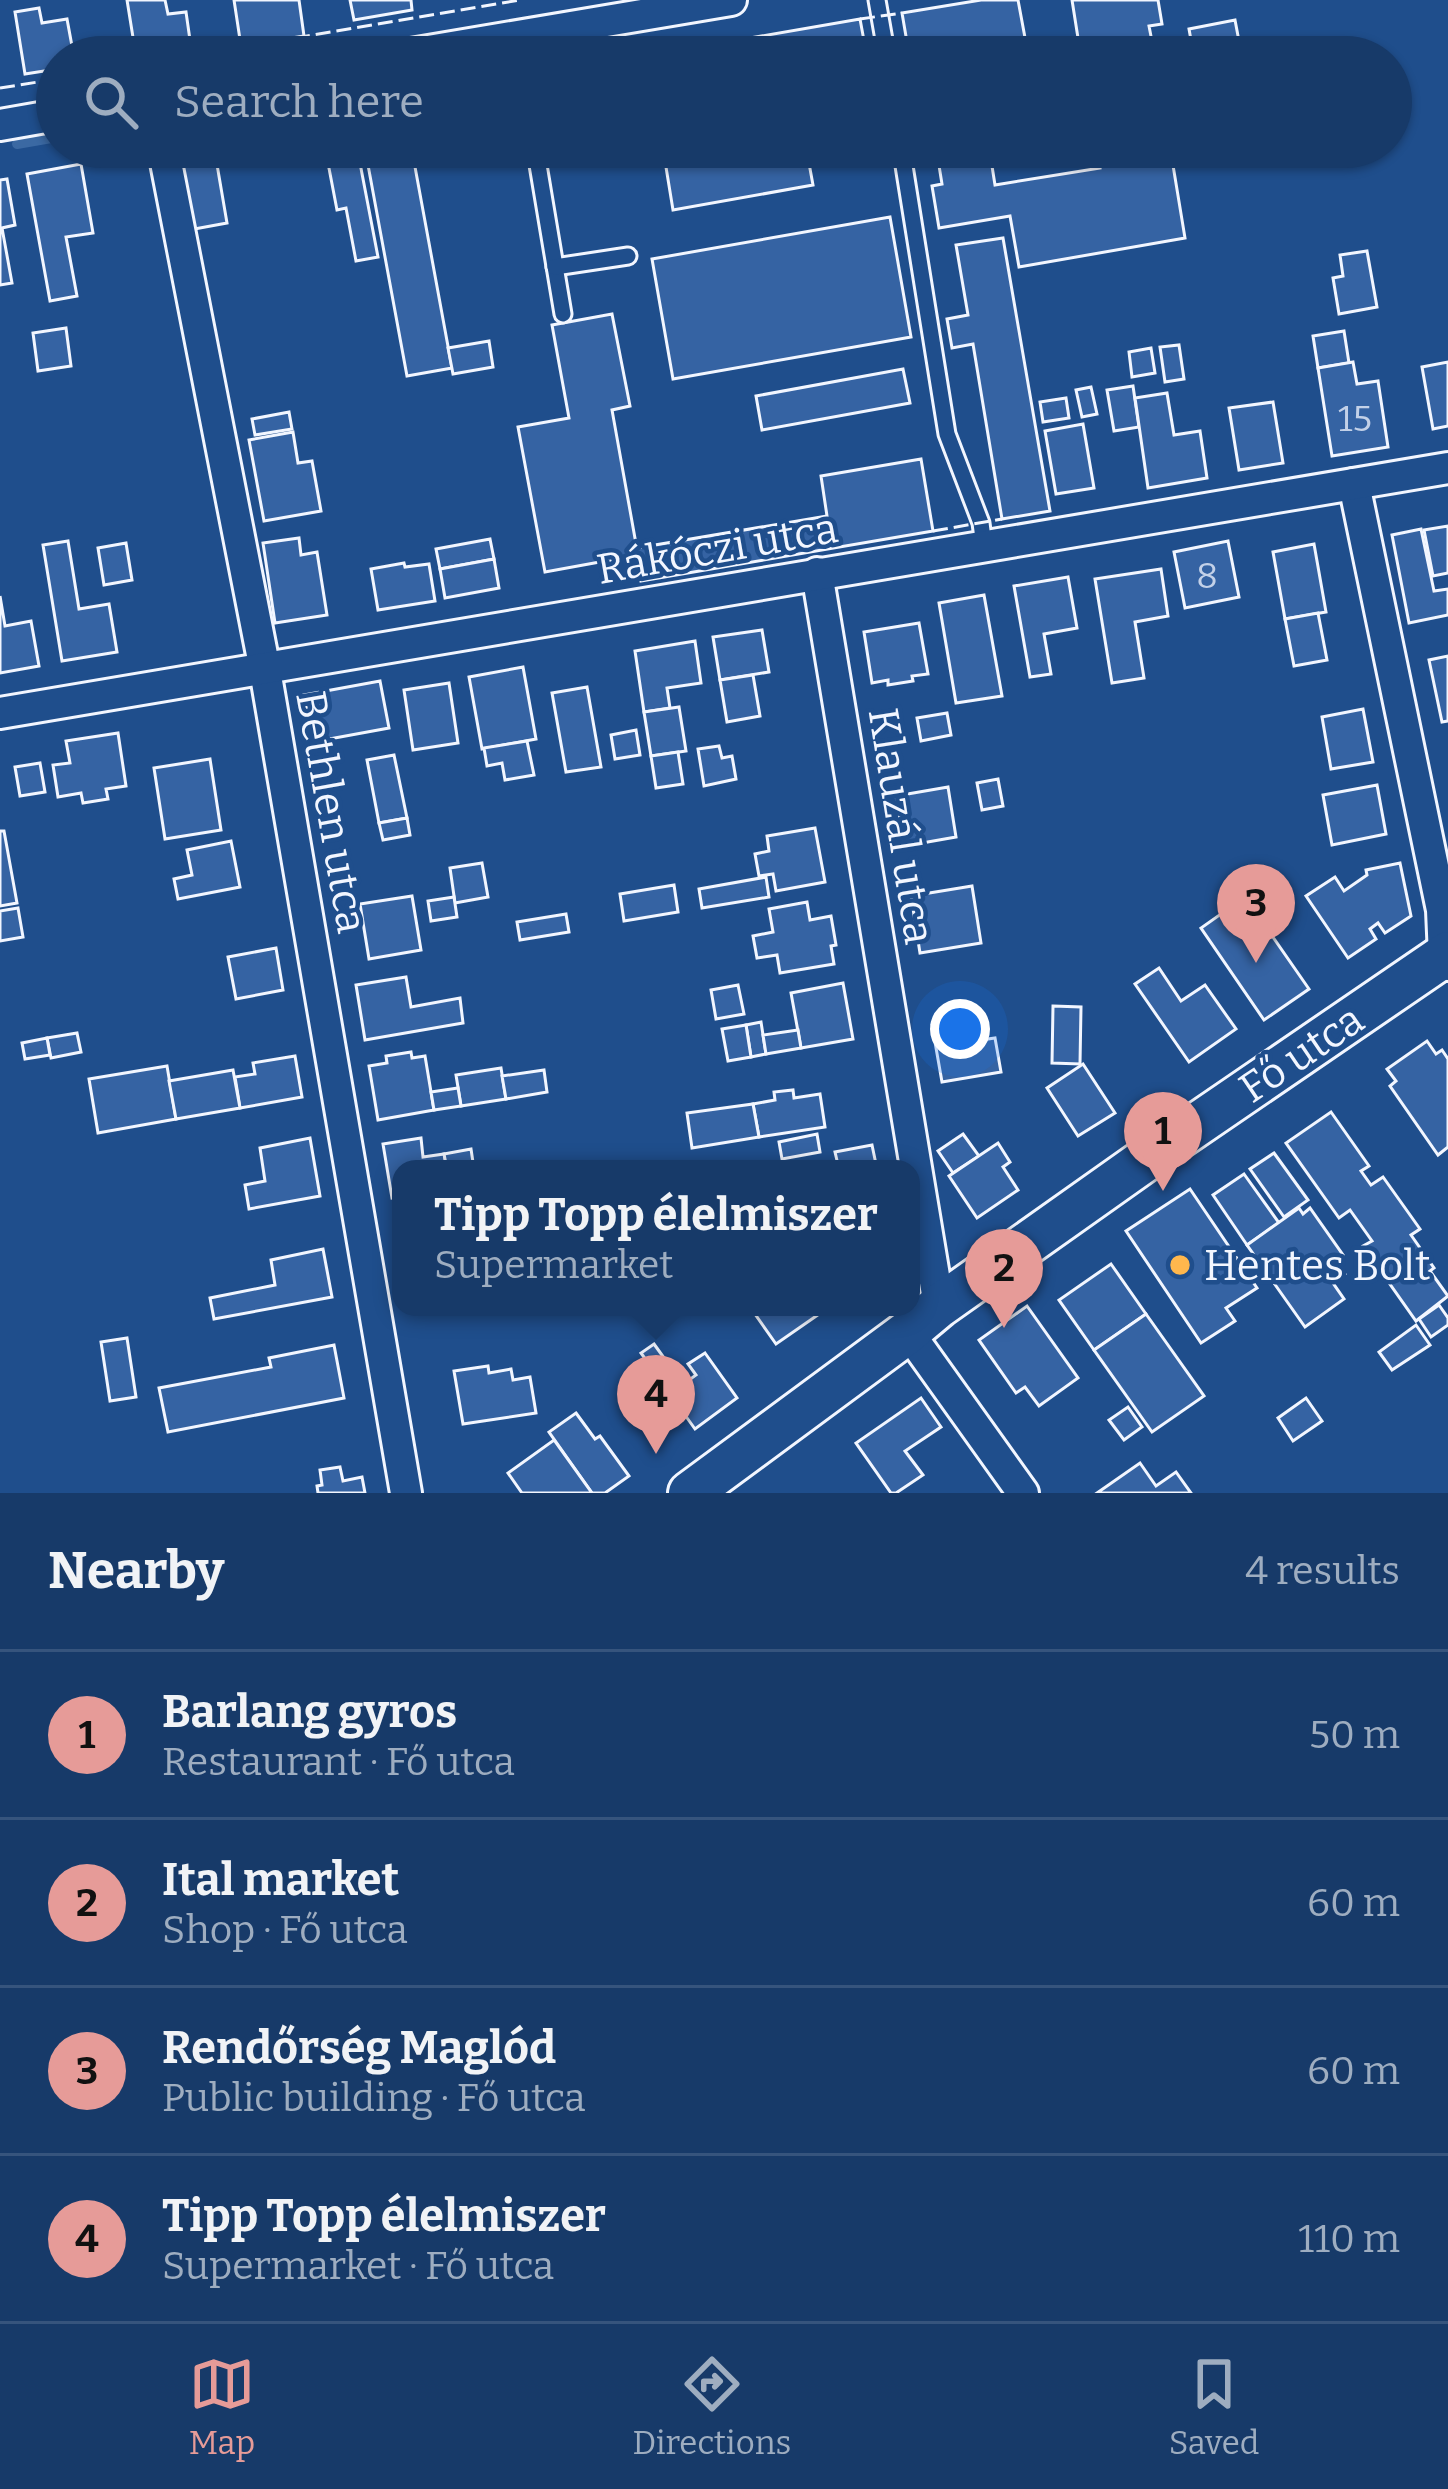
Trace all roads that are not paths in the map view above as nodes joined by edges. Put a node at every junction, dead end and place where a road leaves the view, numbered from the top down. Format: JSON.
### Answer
{"nodes":[{"id":1,"x":877,"y":0,"type":"edge"},
{"id":2,"x":722,"y":1,"type":"edge"},
{"id":3,"x":563,"y":36,"type":"edge"},
{"id":4,"x":883,"y":36,"type":"edge"},
{"id":5,"x":36,"y":118,"type":"edge"},
{"id":6,"x":0,"y":124,"type":"edge"},
{"id":7,"x":167,"y":168,"type":"edge"},
{"id":8,"x":538,"y":168,"type":"edge"},
{"id":9,"x":904,"y":168,"type":"edge"},
{"id":10,"x":628,"y":256,"type":"dead end"},
{"id":11,"x":555,"y":267,"type":"junction"},
{"id":12,"x":563,"y":314,"type":"dead end"},
{"id":13,"x":1448,"y":468,"type":"edge"},
{"id":14,"x":1354,"y":484,"type":"junction"},
{"id":15,"x":984,"y":545,"type":"junction"},
{"id":16,"x":817,"y":573,"type":"junction"},
{"id":17,"x":265,"y":670,"type":"junction"},
{"id":18,"x":0,"y":713,"type":"edge"},
{"id":19,"x":1447,"y":958,"type":"edge"},
{"id":20,"x":901,"y":1160,"type":"edge"},
{"id":21,"x":920,"y":1291,"type":"edge"},
{"id":22,"x":924,"y":1319,"type":"junction"},
{"id":23,"x":406,"y":1493,"type":"edge"},
{"id":24,"x":690,"y":1493,"type":"edge"},
{"id":25,"x":1023,"y":1493,"type":"edge"}],
"edges":[{"from":1,"to":4,"type":"lane"},
{"from":2,"to":3,"type":"street"},
{"from":5,"to":6,"type":"street"},
{"from":7,"to":17,"type":"street","name":"Bethlen utca"},
{"from":8,"to":11,"type":"lane"},
{"from":9,"to":15,"type":"lane"},
{"from":10,"to":11,"type":"lane"},
{"from":11,"to":12,"type":"lane"},
{"from":13,"to":14,"type":"street","name":"Rákóczi utca"},
{"from":14,"to":15,"type":"street","name":"Rákóczi utca"},
{"from":14,"to":19,"type":"street"},
{"from":15,"to":16,"type":"street","name":"Rákóczi utca"},
{"from":16,"to":17,"type":"street","name":"Rákóczi utca"},
{"from":16,"to":20,"type":"street","name":"Klauzál utca"},
{"from":17,"to":18,"type":"street","name":"Rákóczi utca"},
{"from":17,"to":23,"type":"street","name":"Bethlen utca"},
{"from":19,"to":22,"type":"main road","name":"Fő utca"},
{"from":21,"to":22,"type":"street","name":"Klauzál utca"},
{"from":22,"to":24,"type":"main road","name":"Fő utca"},
{"from":22,"to":25,"type":"street"}]}
